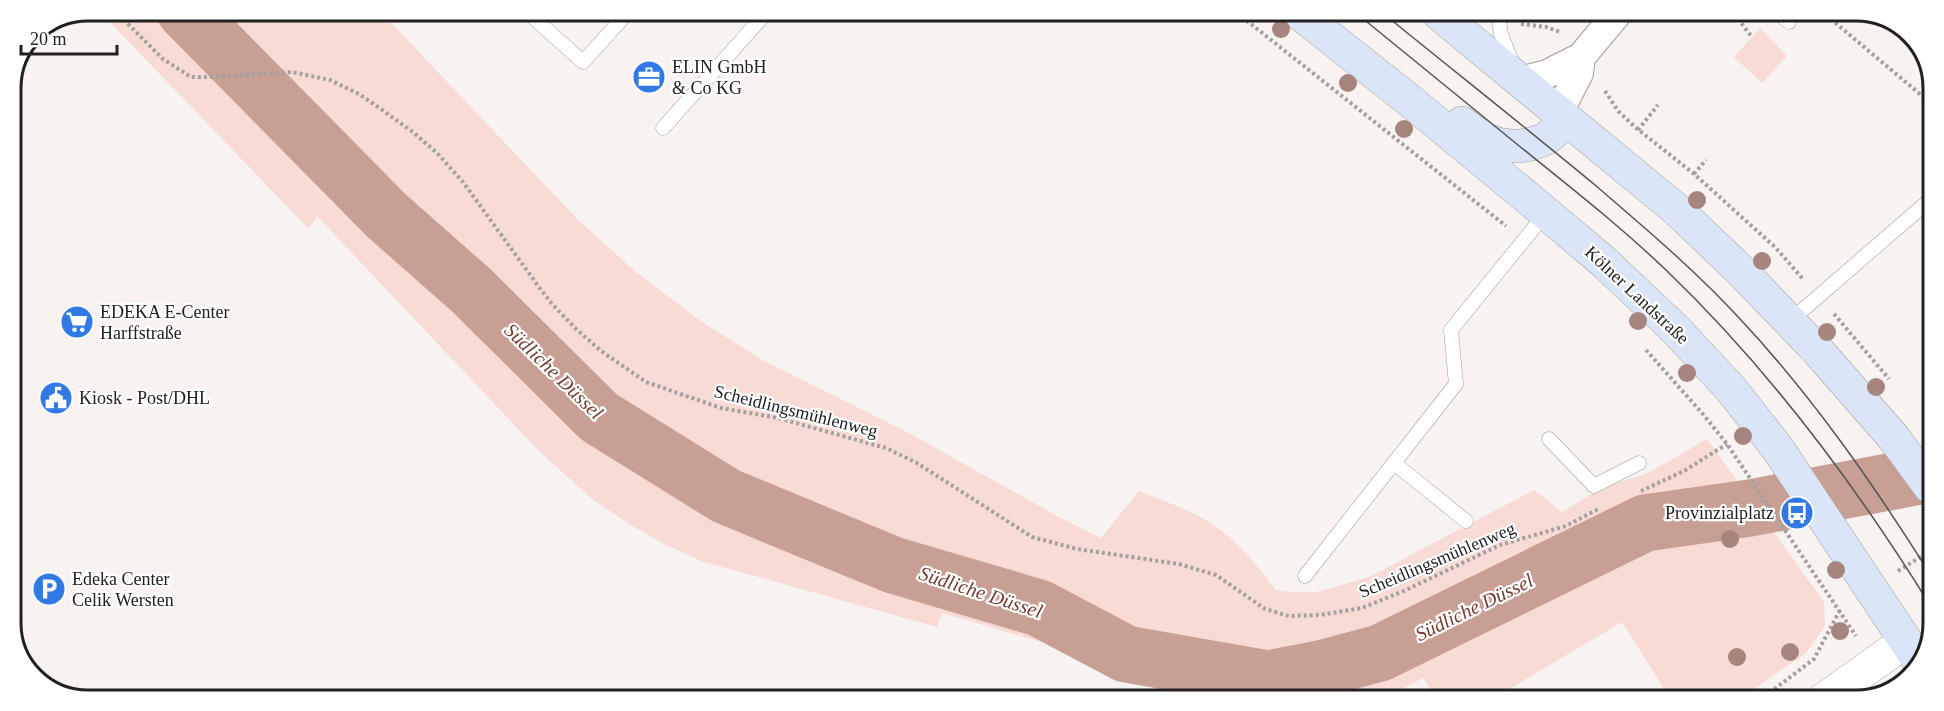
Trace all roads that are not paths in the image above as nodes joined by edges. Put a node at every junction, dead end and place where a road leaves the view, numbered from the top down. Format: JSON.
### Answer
{"nodes":[{"id":1,"x":537,"y":21,"type":"edge"},
{"id":2,"x":620,"y":21,"type":"edge"},
{"id":3,"x":759,"y":21,"type":"edge"},
{"id":4,"x":1309,"y":21,"type":"edge"},
{"id":5,"x":1447,"y":21,"type":"edge"},
{"id":6,"x":1499,"y":21,"type":"edge"},
{"id":7,"x":1608,"y":21,"type":"edge"},
{"id":8,"x":1574,"y":48,"type":"junction"},
{"id":9,"x":1520,"y":81,"type":"junction"},
{"id":10,"x":1409,"y":100,"type":"junction"},
{"id":11,"x":1560,"y":113,"type":"junction"},
{"id":12,"x":663,"y":128,"type":"dead end"},
{"id":13,"x":1923,"y":206,"type":"edge"},
{"id":14,"x":1546,"y":213,"type":"junction"},
{"id":15,"x":1790,"y":321,"type":"junction"},
{"id":16,"x":1549,"y":439,"type":"dead end"},
{"id":17,"x":1394,"y":463,"type":"junction"},
{"id":18,"x":1639,"y":463,"type":"dead end"},
{"id":19,"x":1923,"y":478,"type":"edge"},
{"id":20,"x":1466,"y":521,"type":"dead end"},
{"id":21,"x":1305,"y":576,"type":"dead end"},
{"id":22,"x":1918,"y":642,"type":"edge"},
{"id":23,"x":1839,"y":690,"type":"edge"}],
"edges":[{"from":1,"to":2,"type":"lane"},
{"from":3,"to":12,"type":"lane"},
{"from":4,"to":10,"type":"main road","name":"Kölner Landstraße"},
{"from":5,"to":9,"type":"main road"},
{"from":6,"to":9,"type":"lane"},
{"from":7,"to":8,"type":"street"},
{"from":8,"to":9,"type":"street"},
{"from":8,"to":11,"type":"street"},
{"from":9,"to":11,"type":"main road"},
{"from":10,"to":11,"type":"main road"},
{"from":10,"to":14,"type":"main road","name":"Kölner Landstraße"},
{"from":11,"to":15,"type":"main road"},
{"from":13,"to":15,"type":"lane"},
{"from":14,"to":17,"type":"lane"},
{"from":14,"to":22,"type":"main road","name":"Kölner Landstraße"},
{"from":15,"to":19,"type":"main road"},
{"from":16,"to":18,"type":"lane"},
{"from":17,"to":20,"type":"lane"},
{"from":17,"to":21,"type":"lane"},
{"from":22,"to":23,"type":"street"}]}
